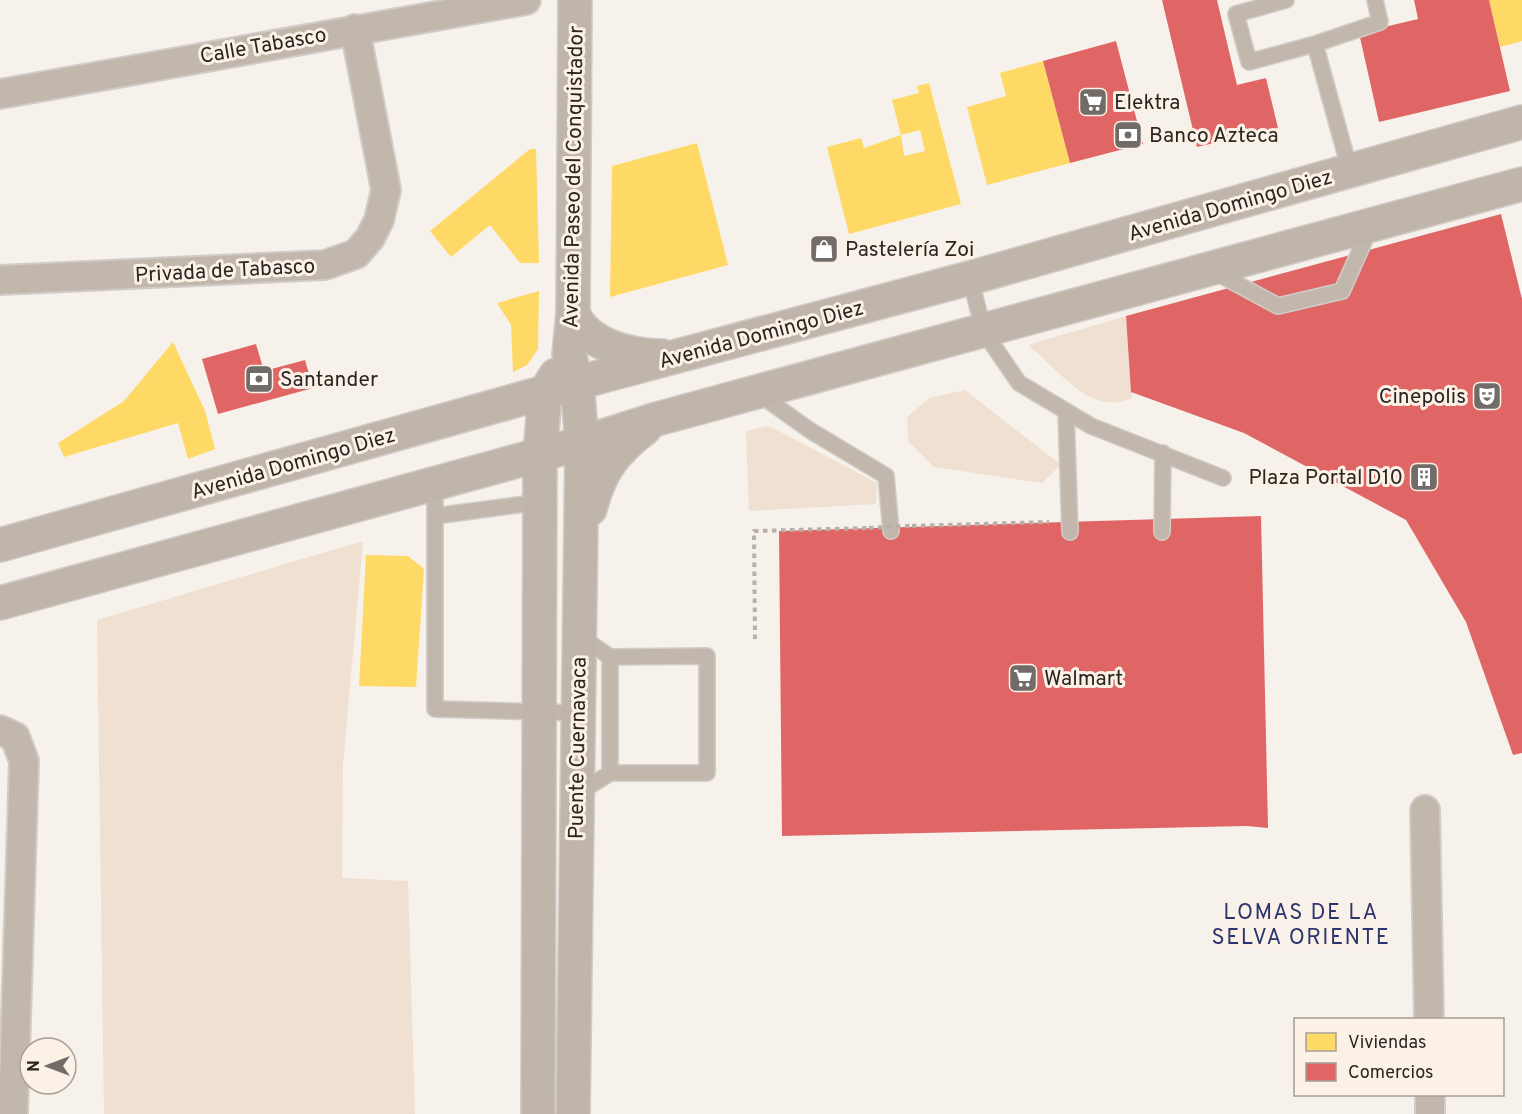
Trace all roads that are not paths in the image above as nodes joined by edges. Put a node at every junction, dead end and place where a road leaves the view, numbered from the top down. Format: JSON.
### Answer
{"nodes":[{"id":1,"x":526,"y":0,"type":"edge"},
{"id":2,"x":575,"y":0,"type":"edge"},
{"id":3,"x":1286,"y":0,"type":"edge"},
{"id":4,"x":1375,"y":0,"type":"edge"},
{"id":5,"x":355,"y":28,"type":"junction"},
{"id":6,"x":1315,"y":44,"type":"junction"},
{"id":7,"x":0,"y":94,"type":"edge"},
{"id":8,"x":1522,"y":122,"type":"edge"},
{"id":9,"x":1350,"y":171,"type":"junction"},
{"id":10,"x":1522,"y":184,"type":"edge"},
{"id":11,"x":1371,"y":225,"type":"junction"},
{"id":12,"x":1211,"y":269,"type":"junction"},
{"id":13,"x":970,"y":278,"type":"junction"},
{"id":14,"x":0,"y":280,"type":"edge"},
{"id":15,"x":573,"y":313,"type":"junction"},
{"id":16,"x":984,"y":332,"type":"junction"},
{"id":17,"x":690,"y":353,"type":"junction"},
{"id":18,"x":573,"y":368,"type":"junction"},
{"id":19,"x":545,"y":393,"type":"junction"},
{"id":20,"x":757,"y":393,"type":"junction"},
{"id":21,"x":495,"y":406,"type":"junction"},
{"id":22,"x":1066,"y":412,"type":"junction"},
{"id":23,"x":657,"y":419,"type":"junction"},
{"id":24,"x":582,"y":443,"type":"junction"},
{"id":25,"x":1162,"y":453,"type":"junction"},
{"id":26,"x":540,"y":454,"type":"junction"},
{"id":27,"x":1223,"y":478,"type":"dead end"},
{"id":28,"x":435,"y":483,"type":"junction"},
{"id":29,"x":540,"y":502,"type":"junction"},
{"id":30,"x":435,"y":516,"type":"junction"},
{"id":31,"x":891,"y":531,"type":"dead end"},
{"id":32,"x":1070,"y":532,"type":"dead end"},
{"id":33,"x":1162,"y":532,"type":"dead end"},
{"id":34,"x":0,"y":545,"type":"edge"},
{"id":35,"x":579,"y":552,"type":"junction"},
{"id":36,"x":0,"y":603,"type":"edge"},
{"id":37,"x":578,"y":634,"type":"junction"},
{"id":38,"x":610,"y":657,"type":"junction"},
{"id":39,"x":538,"y":712,"type":"junction"},
{"id":40,"x":577,"y":712,"type":"junction"},
{"id":41,"x":0,"y":730,"type":"edge"},
{"id":42,"x":610,"y":773,"type":"junction"},
{"id":43,"x":576,"y":795,"type":"junction"},
{"id":44,"x":1425,"y":810,"type":"dead end"},
{"id":45,"x":539,"y":891,"type":"junction"},
{"id":46,"x":575,"y":892,"type":"junction"},
{"id":47,"x":1429,"y":1018,"type":"edge"},
{"id":48,"x":1430,"y":1096,"type":"edge"},
{"id":49,"x":13,"y":1114,"type":"edge"},
{"id":50,"x":538,"y":1114,"type":"edge"},
{"id":51,"x":573,"y":1114,"type":"edge"},
{"id":52,"x":1430,"y":1114,"type":"edge"}],
"edges":[{"from":1,"to":5,"type":"street","name":"Calle Tabasco"},
{"from":2,"to":15,"type":"main road","name":"Avenida Paseo del Conquistador"},
{"from":3,"to":6,"type":"lane"},
{"from":4,"to":6,"type":"lane"},
{"from":5,"to":7,"type":"street","name":"Calle Tabasco"},
{"from":5,"to":14,"type":"street","name":"Privada de Tabasco"},
{"from":6,"to":9,"type":"lane"},
{"from":8,"to":9,"type":"main road","name":"Avenida Domingo Diez"},
{"from":9,"to":13,"type":"main road","name":"Avenida Domingo Diez"},
{"from":10,"to":11,"type":"main road"},
{"from":11,"to":12,"type":"main road"},
{"from":11,"to":12,"type":"lane"},
{"from":12,"to":16,"type":"main road"},
{"from":13,"to":16,"type":"lane"},
{"from":13,"to":17,"type":"main road","name":"Avenida Domingo Diez"},
{"from":15,"to":17,"type":"main road"},
{"from":15,"to":18,"type":"main road","name":"Avenida Paseo del Conquistador"},
{"from":15,"to":21,"type":"main road"},
{"from":16,"to":20,"type":"main road"},
{"from":16,"to":22,"type":"lane"},
{"from":17,"to":18,"type":"main road","name":"Avenida Domingo Diez"},
{"from":18,"to":19,"type":"main road","name":"Avenida Domingo Diez"},
{"from":18,"to":24,"type":"main road","name":"Puente Cuernavaca"},
{"from":19,"to":21,"type":"main road","name":"Avenida Domingo Diez"},
{"from":19,"to":26,"type":"main road","name":"Puente Cuernavaca"},
{"from":20,"to":23,"type":"main road"},
{"from":20,"to":31,"type":"lane"},
{"from":21,"to":34,"type":"main road","name":"Avenida Domingo Diez"},
{"from":22,"to":25,"type":"lane"},
{"from":22,"to":32,"type":"lane"},
{"from":23,"to":24,"type":"main road"},
{"from":23,"to":35,"type":"main road"},
{"from":24,"to":26,"type":"main road"},
{"from":24,"to":35,"type":"main road","name":"Puente Cuernavaca"},
{"from":25,"to":27,"type":"lane"},
{"from":25,"to":33,"type":"lane"},
{"from":26,"to":28,"type":"main road"},
{"from":26,"to":29,"type":"main road","name":"Puente Cuernavaca"},
{"from":28,"to":30,"type":"lane"},
{"from":28,"to":36,"type":"main road"},
{"from":29,"to":30,"type":"lane"},
{"from":29,"to":39,"type":"main road","name":"Puente Cuernavaca"},
{"from":30,"to":39,"type":"lane"},
{"from":35,"to":37,"type":"main road","name":"Puente Cuernavaca"},
{"from":37,"to":38,"type":"lane"},
{"from":37,"to":40,"type":"main road","name":"Puente Cuernavaca"},
{"from":38,"to":42,"type":"lane"},
{"from":38,"to":42,"type":"lane"},
{"from":39,"to":40,"type":"lane"},
{"from":39,"to":45,"type":"main road","name":"Puente Cuernavaca"},
{"from":40,"to":43,"type":"main road","name":"Puente Cuernavaca"},
{"from":41,"to":49,"type":"street"},
{"from":42,"to":43,"type":"lane"},
{"from":43,"to":46,"type":"main road","name":"Puente Cuernavaca"},
{"from":44,"to":47,"type":"street"},
{"from":45,"to":46,"type":"main road"},
{"from":45,"to":50,"type":"main road","name":"Puente Cuernavaca"},
{"from":46,"to":51,"type":"main road","name":"Puente Cuernavaca"},
{"from":48,"to":52,"type":"street"}]}
